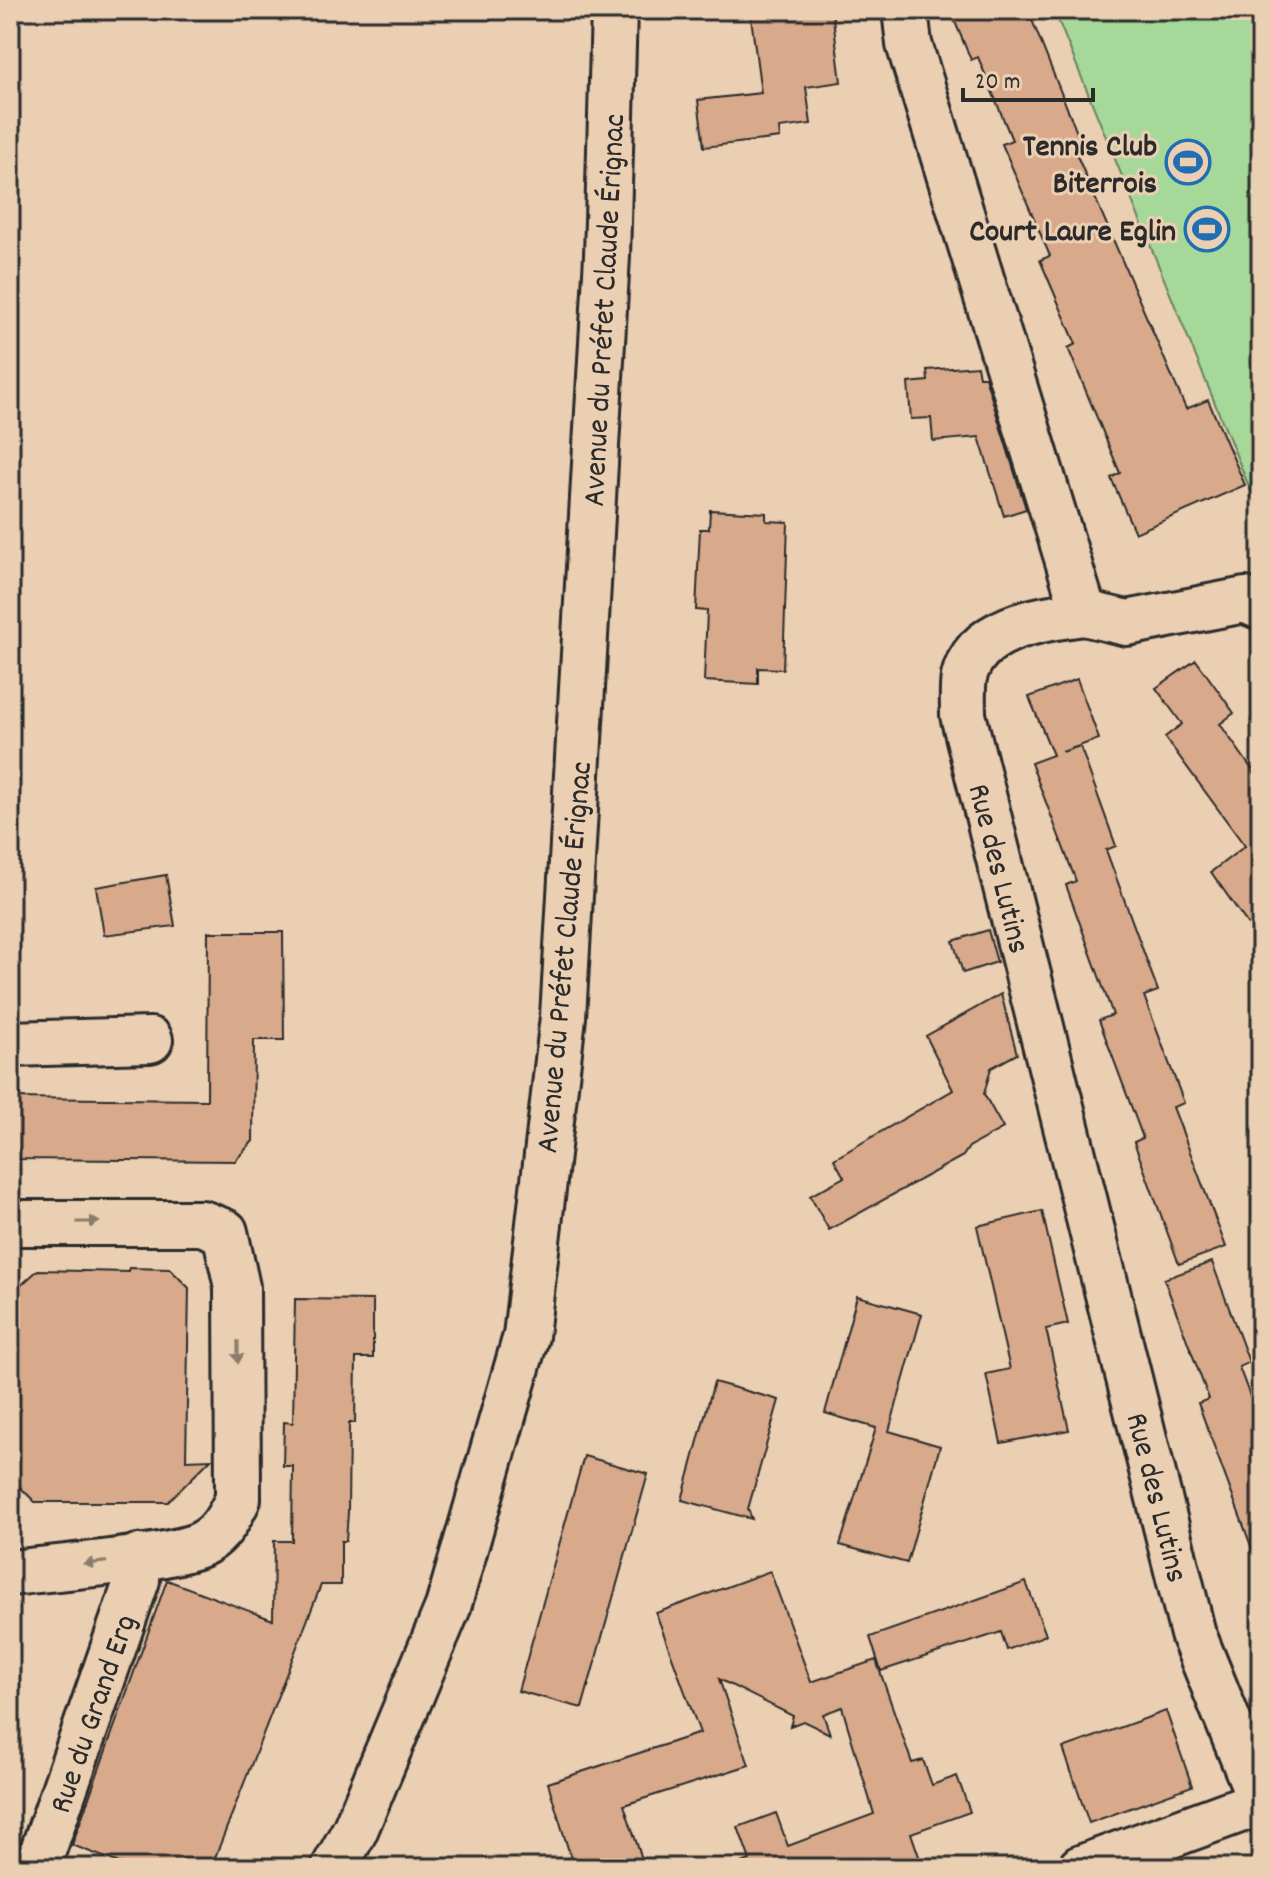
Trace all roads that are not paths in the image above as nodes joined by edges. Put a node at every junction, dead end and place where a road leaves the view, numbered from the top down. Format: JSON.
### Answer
{"nodes":[{"id":1,"x":614,"y":10,"type":"edge"},
{"id":2,"x":905,"y":10,"type":"edge"},
{"id":3,"x":1261,"y":607,"type":"edge"},
{"id":4,"x":1084,"y":613,"type":"junction"},
{"id":5,"x":150,"y":1040,"type":"dead end"},
{"id":6,"x":10,"y":1044,"type":"edge"},
{"id":7,"x":10,"y":1223,"type":"edge"},
{"id":8,"x":138,"y":1557,"type":"junction"},
{"id":9,"x":10,"y":1573,"type":"edge"},
{"id":10,"x":1261,"y":1802,"type":"edge"},
{"id":11,"x":37,"y":1868,"type":"edge"},
{"id":12,"x":334,"y":1868,"type":"edge"},
{"id":13,"x":1081,"y":1868,"type":"edge"}],
"edges":[{"from":1,"to":12,"type":"street","name":"Avenue du Préfet Claude Érignac"},
{"from":2,"to":4,"type":"street"},
{"from":3,"to":4,"type":"street"},
{"from":4,"to":10,"type":"street","name":"Rue des Lutins"},
{"from":5,"to":6,"type":"street"},
{"from":7,"to":8,"type":"street","one_way":true},
{"from":8,"to":9,"type":"street","one_way":true},
{"from":8,"to":11,"type":"street","name":"Rue du Grand Erg"},
{"from":10,"to":13,"type":"street"}]}
